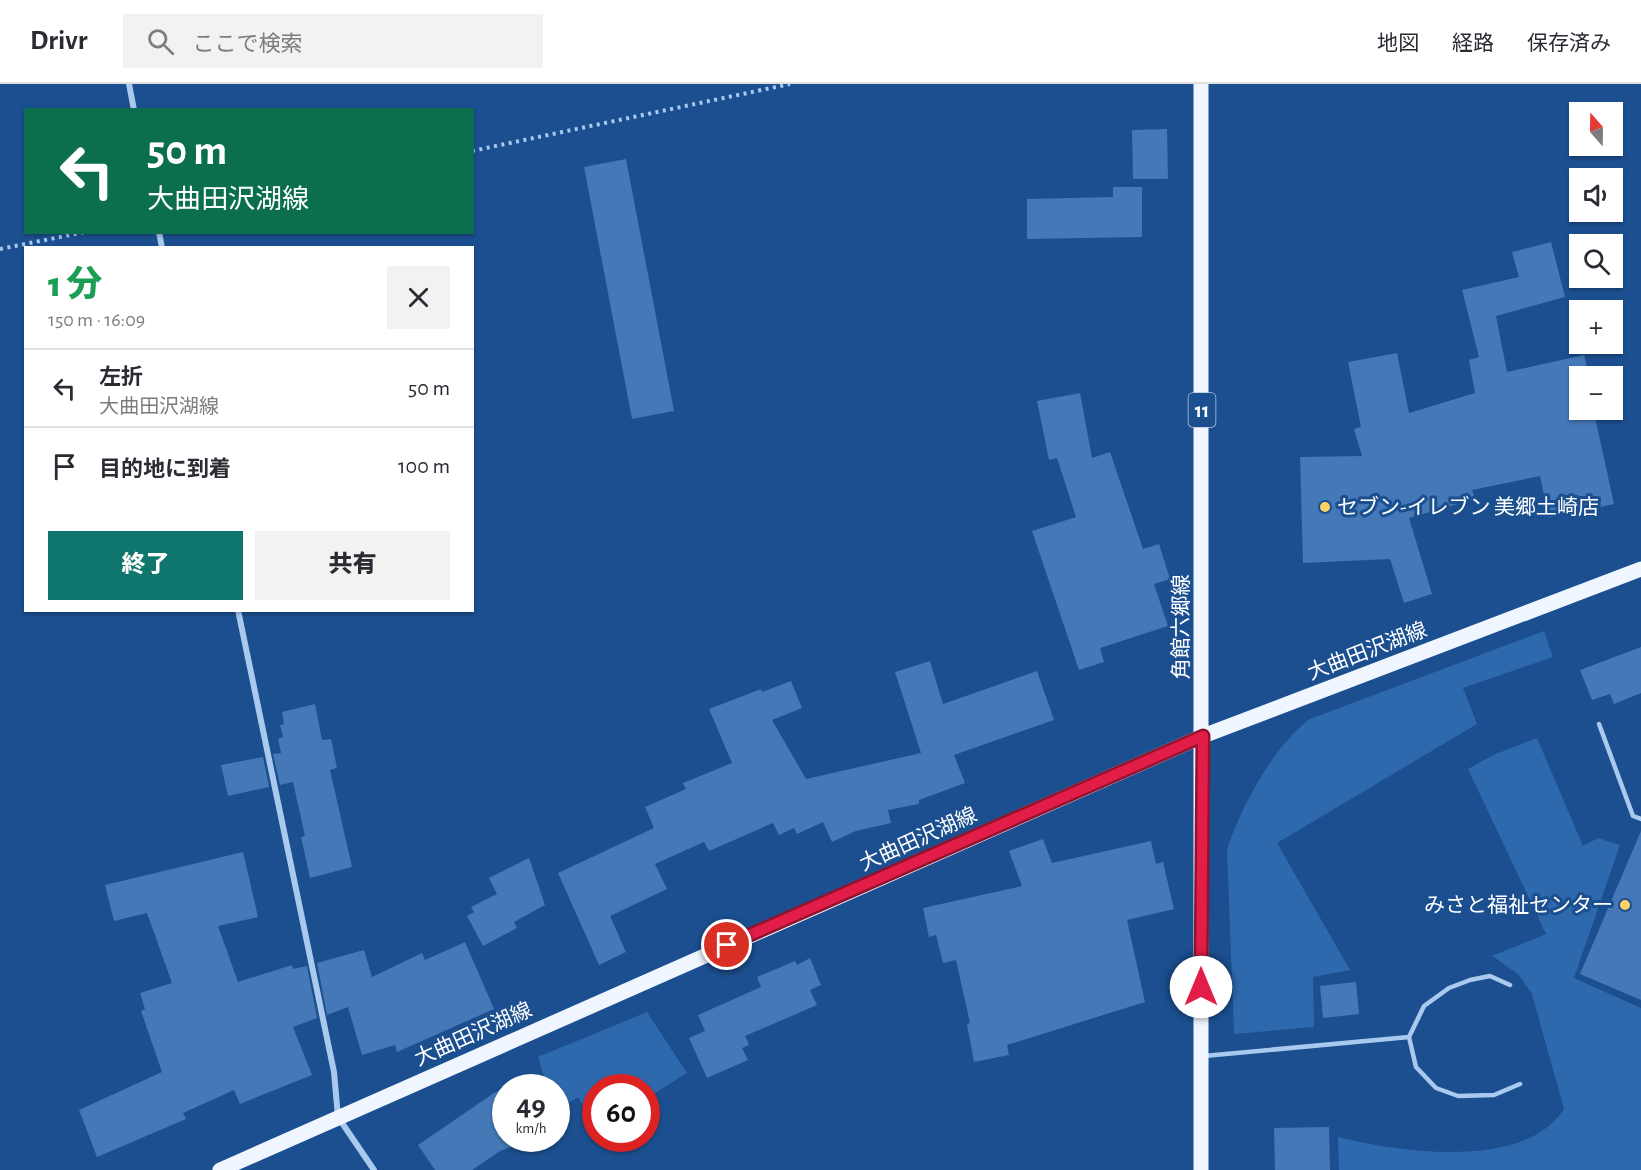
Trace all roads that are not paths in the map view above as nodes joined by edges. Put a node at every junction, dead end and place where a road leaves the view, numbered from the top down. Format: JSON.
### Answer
{"nodes":[{"id":1,"x":129,"y":84,"type":"edge"},
{"id":2,"x":1201,"y":84,"type":"edge"},
{"id":3,"x":134,"y":108,"type":"edge"},
{"id":4,"x":1641,"y":569,"type":"edge"},
{"id":5,"x":238,"y":612,"type":"edge"},
{"id":6,"x":1599,"y":724,"type":"dead end"},
{"id":7,"x":1203,"y":736,"type":"junction"},
{"id":8,"x":1641,"y":819,"type":"edge"},
{"id":9,"x":1510,"y":985,"type":"dead end"},
{"id":10,"x":1409,"y":1037,"type":"junction"},
{"id":11,"x":1201,"y":1056,"type":"junction"},
{"id":12,"x":1520,"y":1084,"type":"dead end"},
{"id":13,"x":338,"y":1117,"type":"junction"},
{"id":14,"x":220,"y":1170,"type":"edge"},
{"id":15,"x":374,"y":1170,"type":"edge"},
{"id":16,"x":1201,"y":1170,"type":"edge"}],
"edges":[{"from":1,"to":3,"type":"street"},
{"from":2,"to":7,"type":"main road","name":"角館六郷線","number":"11"},
{"from":4,"to":7,"type":"main road","name":"大曲田沢湖線"},
{"from":5,"to":13,"type":"street"},
{"from":6,"to":8,"type":"lane"},
{"from":7,"to":11,"type":"main road","name":"角館六郷線","number":"11"},
{"from":7,"to":13,"type":"main road","name":"大曲田沢湖線"},
{"from":9,"to":10,"type":"lane"},
{"from":10,"to":11,"type":"lane"},
{"from":10,"to":12,"type":"lane"},
{"from":11,"to":16,"type":"main road","name":"角館六郷線","number":"11"},
{"from":13,"to":14,"type":"main road","name":"大曲田沢湖線"},
{"from":13,"to":15,"type":"street"}]}
